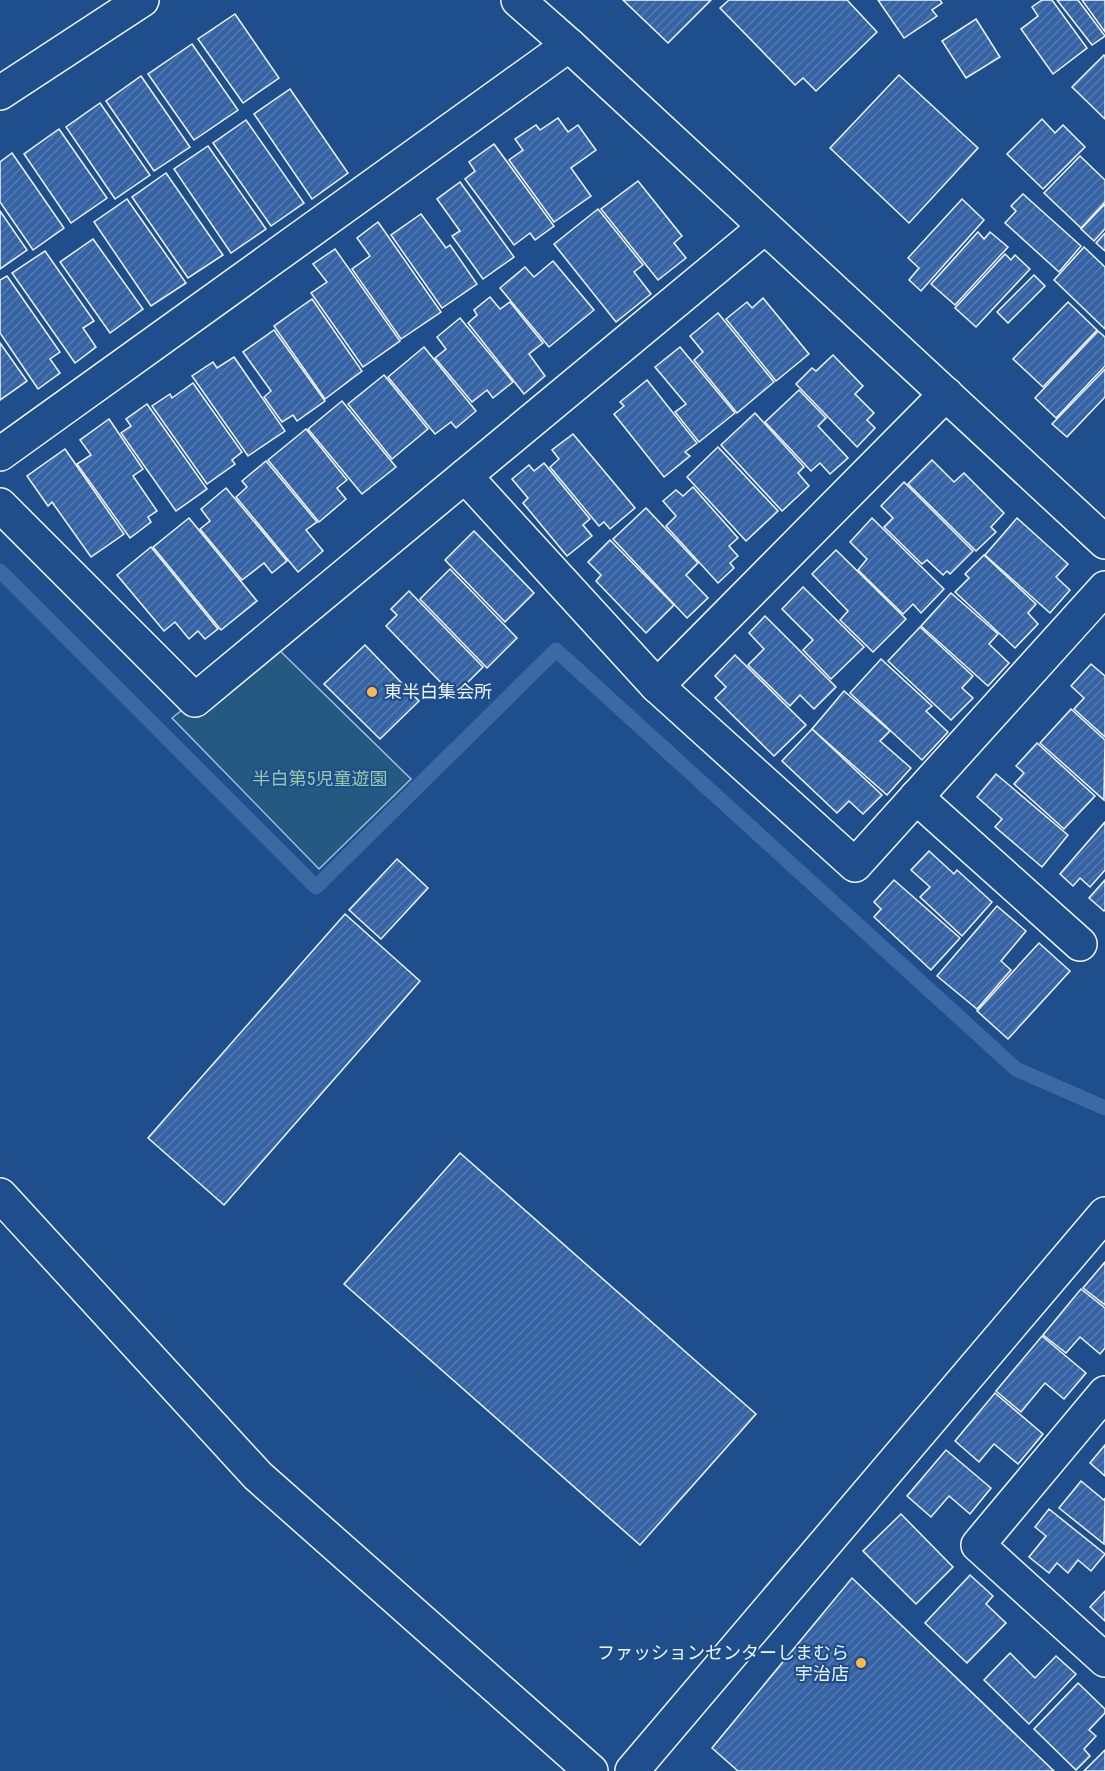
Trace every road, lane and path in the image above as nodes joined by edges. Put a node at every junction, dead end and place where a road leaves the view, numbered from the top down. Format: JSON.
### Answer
{"nodes":[{"id":1,"x":142,"y":0,"type":"edge"},
{"id":2,"x":518,"y":0,"type":"edge"},
{"id":3,"x":569,"y":45,"type":"junction"},
{"id":4,"x":0,"y":93,"type":"edge"},
{"id":5,"x":765,"y":227,"type":"junction"},
{"id":6,"x":946,"y":394,"type":"junction"},
{"id":7,"x":0,"y":454,"type":"edge"},
{"id":8,"x":465,"y":476,"type":"junction"},
{"id":9,"x":0,"y":505,"type":"edge"},
{"id":10,"x":1105,"y":542,"type":"edge"},
{"id":11,"x":1105,"y":588,"type":"edge"},
{"id":12,"x":657,"y":686,"type":"junction"},
{"id":13,"x":916,"y":797,"type":"junction"},
{"id":14,"x":1080,"y":944,"type":"dead end"},
{"id":15,"x":0,"y":1195,"type":"edge"},
{"id":16,"x":1105,"y":1214,"type":"edge"},
{"id":17,"x":1105,"y":1393,"type":"edge"},
{"id":18,"x":1105,"y":1660,"type":"edge"},
{"id":19,"x":591,"y":1771,"type":"edge"},
{"id":20,"x":632,"y":1771,"type":"edge"}],
"edges":[{"from":1,"to":4,"type":"street"},
{"from":2,"to":3,"type":"street"},
{"from":3,"to":5,"type":"street"},
{"from":3,"to":7,"type":"street"},
{"from":5,"to":6,"type":"street"},
{"from":5,"to":8,"type":"street"},
{"from":6,"to":10,"type":"street"},
{"from":6,"to":12,"type":"street"},
{"from":8,"to":9,"type":"street"},
{"from":8,"to":12,"type":"street"},
{"from":11,"to":13,"type":"street"},
{"from":12,"to":13,"type":"street"},
{"from":13,"to":14,"type":"street"},
{"from":15,"to":19,"type":"street"},
{"from":16,"to":20,"type":"street"},
{"from":17,"to":18,"type":"street"}]}
